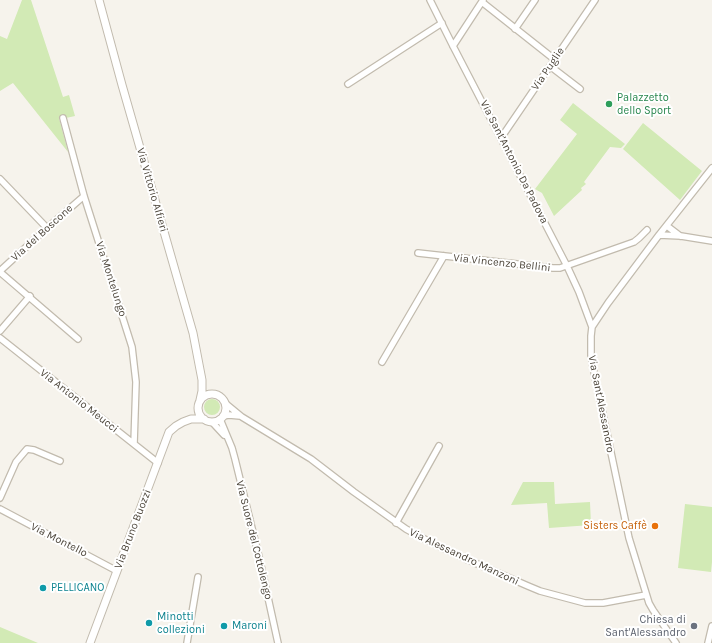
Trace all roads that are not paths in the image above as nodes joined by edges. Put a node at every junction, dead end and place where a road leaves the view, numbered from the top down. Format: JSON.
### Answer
{"nodes":[{"id":1,"x":99,"y":0,"type":"edge"},
{"id":2,"x":430,"y":0,"type":"edge"},
{"id":3,"x":535,"y":0,"type":"edge"},
{"id":4,"x":595,"y":0,"type":"edge"},
{"id":5,"x":483,"y":1,"type":"edge"},
{"id":6,"x":442,"y":23,"type":"junction"},
{"id":7,"x":515,"y":29,"type":"junction"},
{"id":8,"x":453,"y":46,"type":"junction"},
{"id":9,"x":554,"y":59,"type":"junction"},
{"id":10,"x":550,"y":66,"type":"junction"},
{"id":11,"x":348,"y":84,"type":"dead end"},
{"id":12,"x":580,"y":89,"type":"dead end"},
{"id":13,"x":63,"y":118,"type":"dead end"},
{"id":14,"x":501,"y":138,"type":"junction"},
{"id":15,"x":712,"y":168,"type":"edge"},
{"id":16,"x":0,"y":179,"type":"edge"},
{"id":17,"x":84,"y":196,"type":"junction"},
{"id":18,"x":666,"y":226,"type":"junction"},
{"id":19,"x":46,"y":228,"type":"junction"},
{"id":20,"x":647,"y":230,"type":"dead end"},
{"id":21,"x":659,"y":236,"type":"junction"},
{"id":22,"x":681,"y":236,"type":"junction"},
{"id":23,"x":712,"y":241,"type":"edge"},
{"id":24,"x":418,"y":253,"type":"dead end"},
{"id":25,"x":444,"y":256,"type":"junction"},
{"id":26,"x":567,"y":266,"type":"junction"},
{"id":27,"x":0,"y":271,"type":"edge"},
{"id":28,"x":30,"y":296,"type":"junction"},
{"id":29,"x":592,"y":327,"type":"junction"},
{"id":30,"x":0,"y":331,"type":"edge"},
{"id":31,"x":0,"y":338,"type":"edge"},
{"id":32,"x":78,"y":339,"type":"dead end"},
{"id":33,"x":382,"y":362,"type":"dead end"},
{"id":34,"x":202,"y":380,"type":"junction"},
{"id":35,"x":211,"y":394,"type":"junction"},
{"id":36,"x":199,"y":402,"type":"junction"},
{"id":37,"x":224,"y":403,"type":"junction"},
{"id":38,"x":222,"y":417,"type":"junction"},
{"id":39,"x":242,"y":417,"type":"junction"},
{"id":40,"x":204,"y":419,"type":"junction"},
{"id":41,"x":183,"y":422,"type":"junction"},
{"id":42,"x":212,"y":422,"type":"junction"},
{"id":43,"x":227,"y":438,"type":"junction"},
{"id":44,"x":134,"y":444,"type":"junction"},
{"id":45,"x":439,"y":446,"type":"dead end"},
{"id":46,"x":60,"y":461,"type":"dead end"},
{"id":47,"x":158,"y":463,"type":"junction"},
{"id":48,"x":0,"y":498,"type":"edge"},
{"id":49,"x":0,"y":509,"type":"edge"},
{"id":50,"x":396,"y":523,"type":"junction"},
{"id":51,"x":117,"y":571,"type":"junction"},
{"id":52,"x":198,"y":576,"type":"dead end"},
{"id":53,"x":646,"y":595,"type":"junction"},
{"id":54,"x":712,"y":626,"type":"edge"},
{"id":55,"x":90,"y":643,"type":"edge"},
{"id":56,"x":187,"y":643,"type":"edge"},
{"id":57,"x":278,"y":643,"type":"edge"},
{"id":58,"x":676,"y":643,"type":"edge"},
{"id":59,"x":708,"y":643,"type":"edge"}],
"edges":[{"from":1,"to":34,"type":"street","name":"Via Vittorio Alfieri"},
{"from":2,"to":6,"type":"street","name":"Via Sant'Antonio Da Padova"},
{"from":3,"to":7,"type":"street"},
{"from":4,"to":9,"type":"street","name":"Via Puglie"},
{"from":5,"to":7,"type":"street"},
{"from":5,"to":8,"type":"street"},
{"from":6,"to":8,"type":"street","name":"Via Sant'Antonio Da Padova"},
{"from":6,"to":11,"type":"street"},
{"from":7,"to":9,"type":"street"},
{"from":8,"to":14,"type":"street","name":"Via Sant'Antonio Da Padova"},
{"from":9,"to":10,"type":"street","name":"Via Puglie"},
{"from":10,"to":12,"type":"street"},
{"from":10,"to":14,"type":"street","name":"Via Puglie"},
{"from":13,"to":17,"type":"street","name":"Via Montelungo"},
{"from":14,"to":26,"type":"street","name":"Via Sant'Antonio Da Padova"},
{"from":15,"to":18,"type":"street"},
{"from":16,"to":19,"type":"street"},
{"from":17,"to":19,"type":"street","name":"Via del Boscone"},
{"from":17,"to":44,"type":"street","name":"Via Montelungo"},
{"from":18,"to":21,"type":"street"},
{"from":18,"to":22,"type":"street"},
{"from":19,"to":27,"type":"street","name":"Via del Boscone"},
{"from":20,"to":26,"type":"street","name":"Via Vincenzo Bellini"},
{"from":21,"to":22,"type":"street"},
{"from":21,"to":29,"type":"street"},
{"from":22,"to":23,"type":"street"},
{"from":24,"to":25,"type":"street","name":"Via Vincenzo Bellini"},
{"from":25,"to":26,"type":"street","name":"Via Vincenzo Bellini"},
{"from":25,"to":33,"type":"street","name":"Via Vincenzo Bellini"},
{"from":26,"to":29,"type":"street","name":"Via Sant'Antonio Da Padova"},
{"from":27,"to":28,"type":"street","name":"Via del Boscone"},
{"from":28,"to":30,"type":"street"},
{"from":28,"to":32,"type":"street","name":"Via del Boscone"},
{"from":29,"to":53,"type":"street","name":"Via Sant'Alessandro"},
{"from":31,"to":44,"type":"street","name":"Via Antonio Meucci"},
{"from":34,"to":35,"type":"street","name":"Via Vittorio Alfieri"},
{"from":34,"to":36,"type":"street","name":"Via Vittorio Alfieri"},
{"from":35,"to":36,"type":"street"},
{"from":35,"to":37,"type":"street"},
{"from":36,"to":40,"type":"street"},
{"from":36,"to":41,"type":"street","name":"Via Bruno Buozzi"},
{"from":37,"to":38,"type":"street"},
{"from":37,"to":39,"type":"street","name":"Via Alessandro Manzoni"},
{"from":38,"to":39,"type":"street","name":"Via Alessandro Manzoni"},
{"from":38,"to":42,"type":"street"},
{"from":38,"to":43,"type":"street","name":"Via Suore del Cottolengo"},
{"from":39,"to":50,"type":"street","name":"Via Alessandro Manzoni"},
{"from":40,"to":41,"type":"street"},
{"from":40,"to":42,"type":"street"},
{"from":41,"to":47,"type":"street","name":"Via Bruno Buozzi"},
{"from":42,"to":43,"type":"street","name":"Via Suore del Cottolengo"},
{"from":43,"to":57,"type":"street","name":"Via Suore del Cottolengo"},
{"from":44,"to":47,"type":"street","name":"Via Antonio Meucci"},
{"from":45,"to":50,"type":"street"},
{"from":46,"to":48,"type":"street"},
{"from":47,"to":51,"type":"street","name":"Via Bruno Buozzi"},
{"from":49,"to":51,"type":"street","name":"Via Montello"},
{"from":50,"to":53,"type":"street","name":"Via Alessandro Manzoni"},
{"from":51,"to":55,"type":"street","name":"Via Bruno Buozzi"},
{"from":52,"to":56,"type":"street"},
{"from":53,"to":58,"type":"street","name":"Via Sant'Alessandro"},
{"from":54,"to":59,"type":"street"}]}
